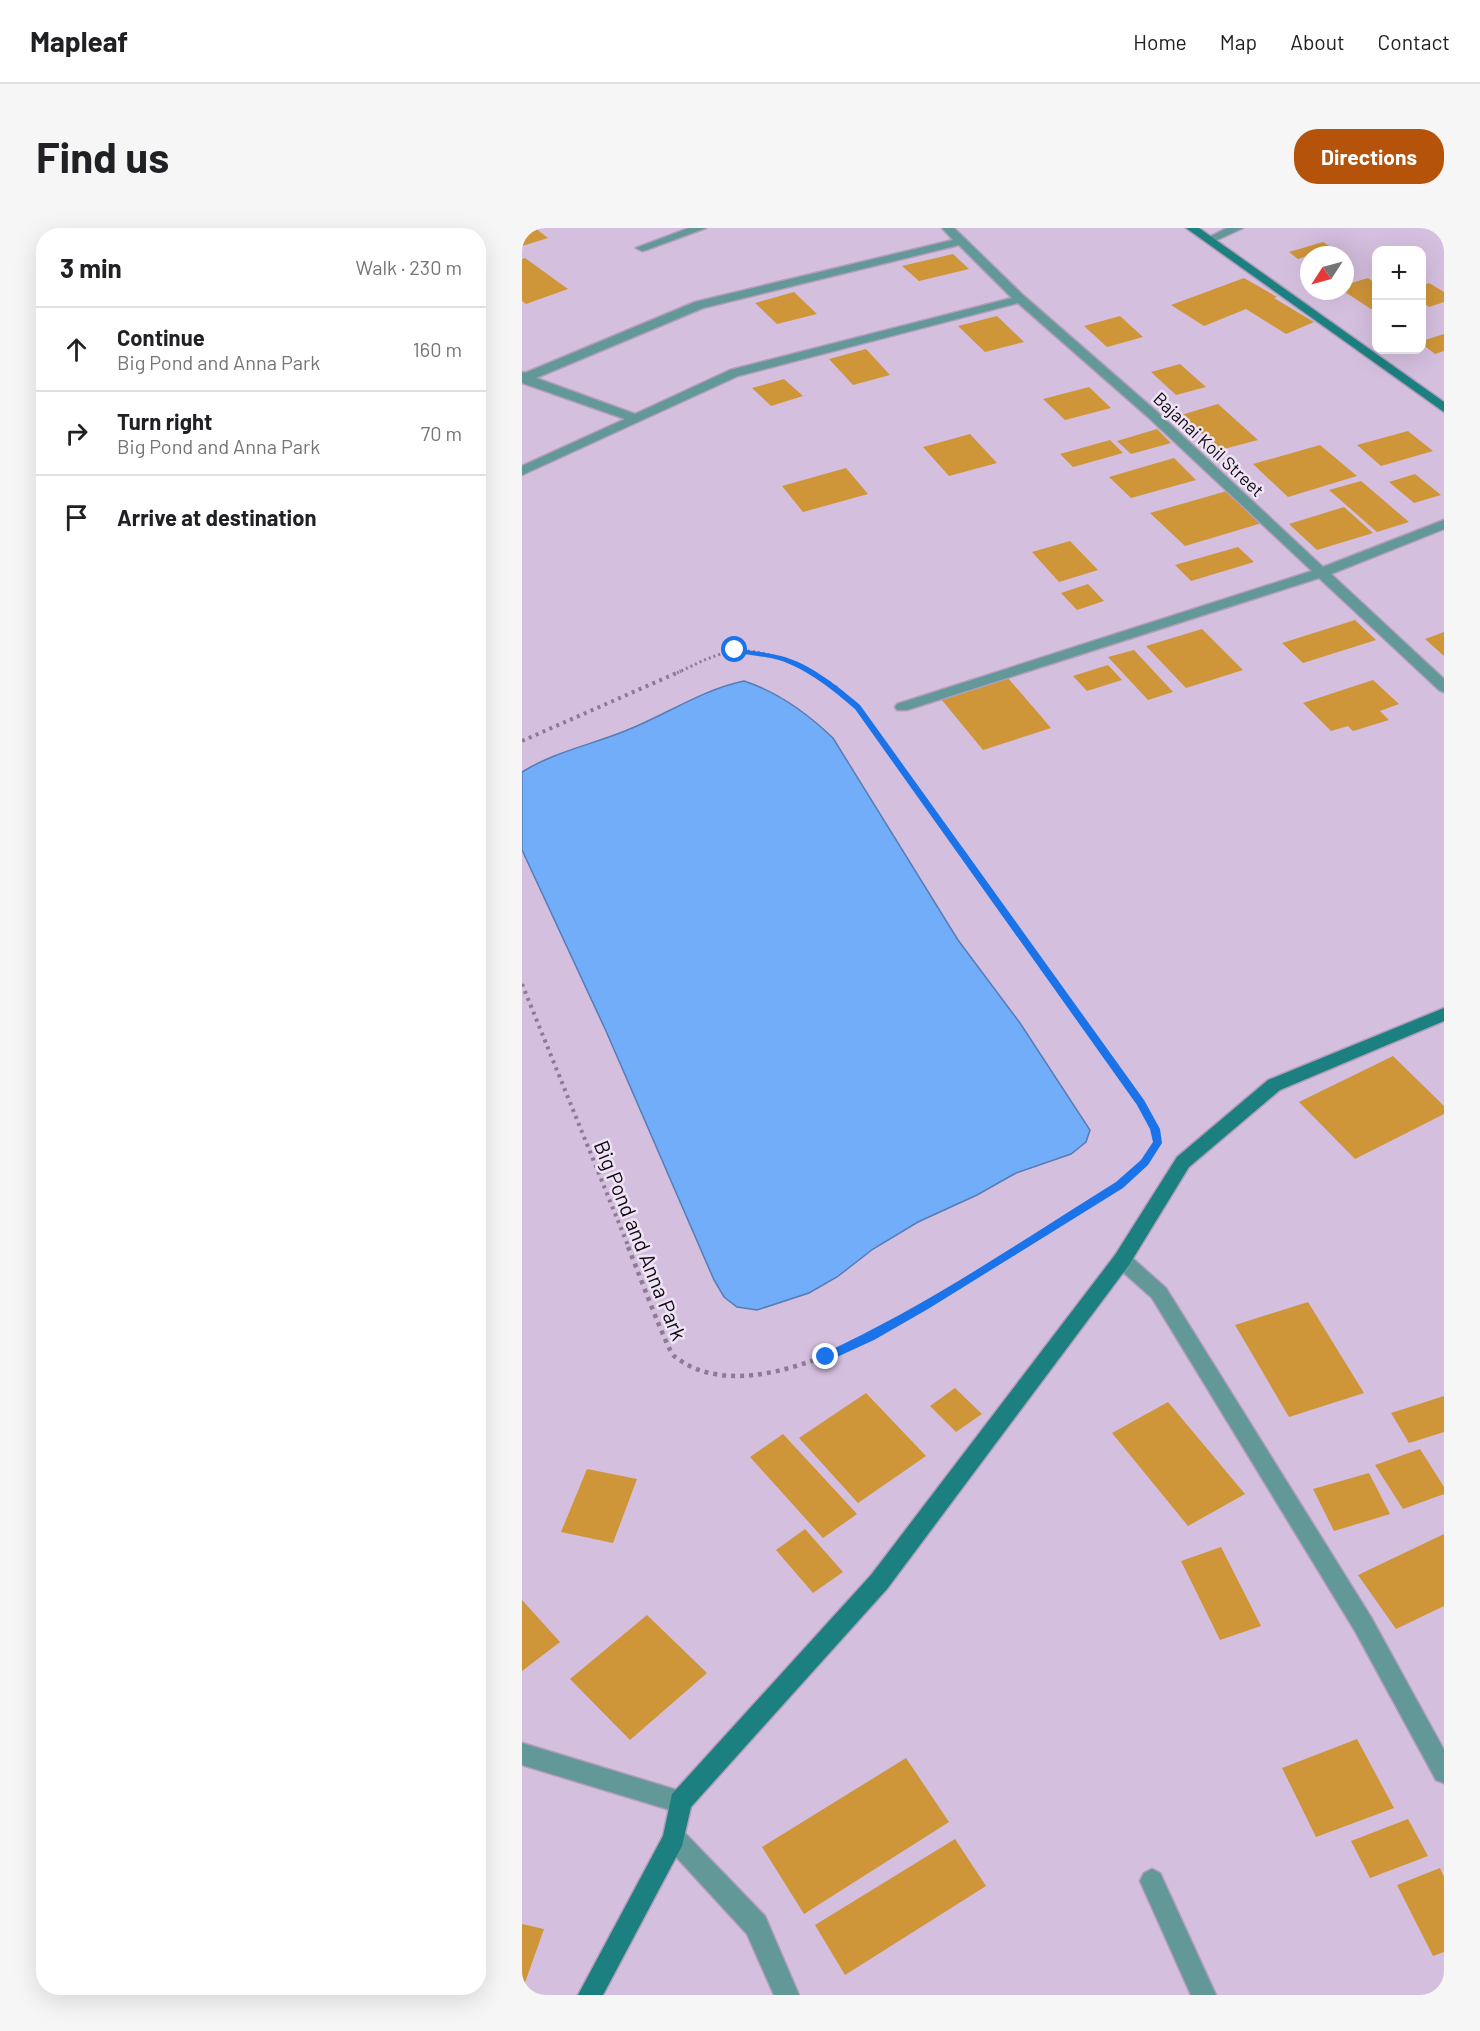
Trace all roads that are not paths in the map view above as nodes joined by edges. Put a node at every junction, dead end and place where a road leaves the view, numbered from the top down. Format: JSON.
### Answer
{"nodes":[{"id":1,"x":700,"y":228,"type":"edge"},
{"id":2,"x":948,"y":228,"type":"edge"},
{"id":3,"x":1192,"y":228,"type":"edge"},
{"id":4,"x":1237,"y":228,"type":"edge"},
{"id":5,"x":674,"y":232,"type":"edge"},
{"id":6,"x":1211,"y":239,"type":"junction"},
{"id":7,"x":962,"y":241,"type":"junction"},
{"id":8,"x":642,"y":248,"type":"dead end"},
{"id":9,"x":1020,"y":299,"type":"junction"},
{"id":10,"x":523,"y":377,"type":"edge"},
{"id":11,"x":1444,"y":408,"type":"edge"},
{"id":12,"x":635,"y":418,"type":"junction"},
{"id":13,"x":522,"y":471,"type":"edge"},
{"id":14,"x":1444,"y":524,"type":"edge"},
{"id":15,"x":1320,"y":573,"type":"junction"},
{"id":16,"x":1444,"y":687,"type":"edge"},
{"id":17,"x":902,"y":707,"type":"dead end"},
{"id":18,"x":1444,"y":1014,"type":"edge"},
{"id":19,"x":1122,"y":1260,"type":"junction"},
{"id":20,"x":522,"y":1754,"type":"edge"},
{"id":21,"x":1444,"y":1772,"type":"edge"},
{"id":22,"x":680,"y":1802,"type":"junction"},
{"id":23,"x":674,"y":1838,"type":"junction"},
{"id":24,"x":1152,"y":1881,"type":"dead end"},
{"id":25,"x":590,"y":1995,"type":"edge"},
{"id":26,"x":787,"y":1995,"type":"edge"},
{"id":27,"x":1203,"y":1995,"type":"edge"}],
"edges":[{"from":1,"to":5,"type":"street"},
{"from":2,"to":7,"type":"street","name":"Bajanai Koil Street"},
{"from":3,"to":6,"type":"street"},
{"from":4,"to":6,"type":"street"},
{"from":5,"to":8,"type":"street"},
{"from":6,"to":11,"type":"street"},
{"from":7,"to":9,"type":"street","name":"Bajanai Koil Street"},
{"from":7,"to":10,"type":"street"},
{"from":9,"to":12,"type":"street"},
{"from":9,"to":15,"type":"street","name":"Bajanai Koil Street"},
{"from":10,"to":12,"type":"street"},
{"from":12,"to":13,"type":"street"},
{"from":14,"to":15,"type":"street"},
{"from":15,"to":16,"type":"street","name":"Bajanai Koil Street"},
{"from":15,"to":17,"type":"street"},
{"from":18,"to":19,"type":"street"},
{"from":19,"to":21,"type":"street"},
{"from":19,"to":22,"type":"street"},
{"from":20,"to":22,"type":"street"},
{"from":22,"to":23,"type":"street"},
{"from":23,"to":25,"type":"street"},
{"from":23,"to":26,"type":"street"},
{"from":24,"to":27,"type":"street"}]}
